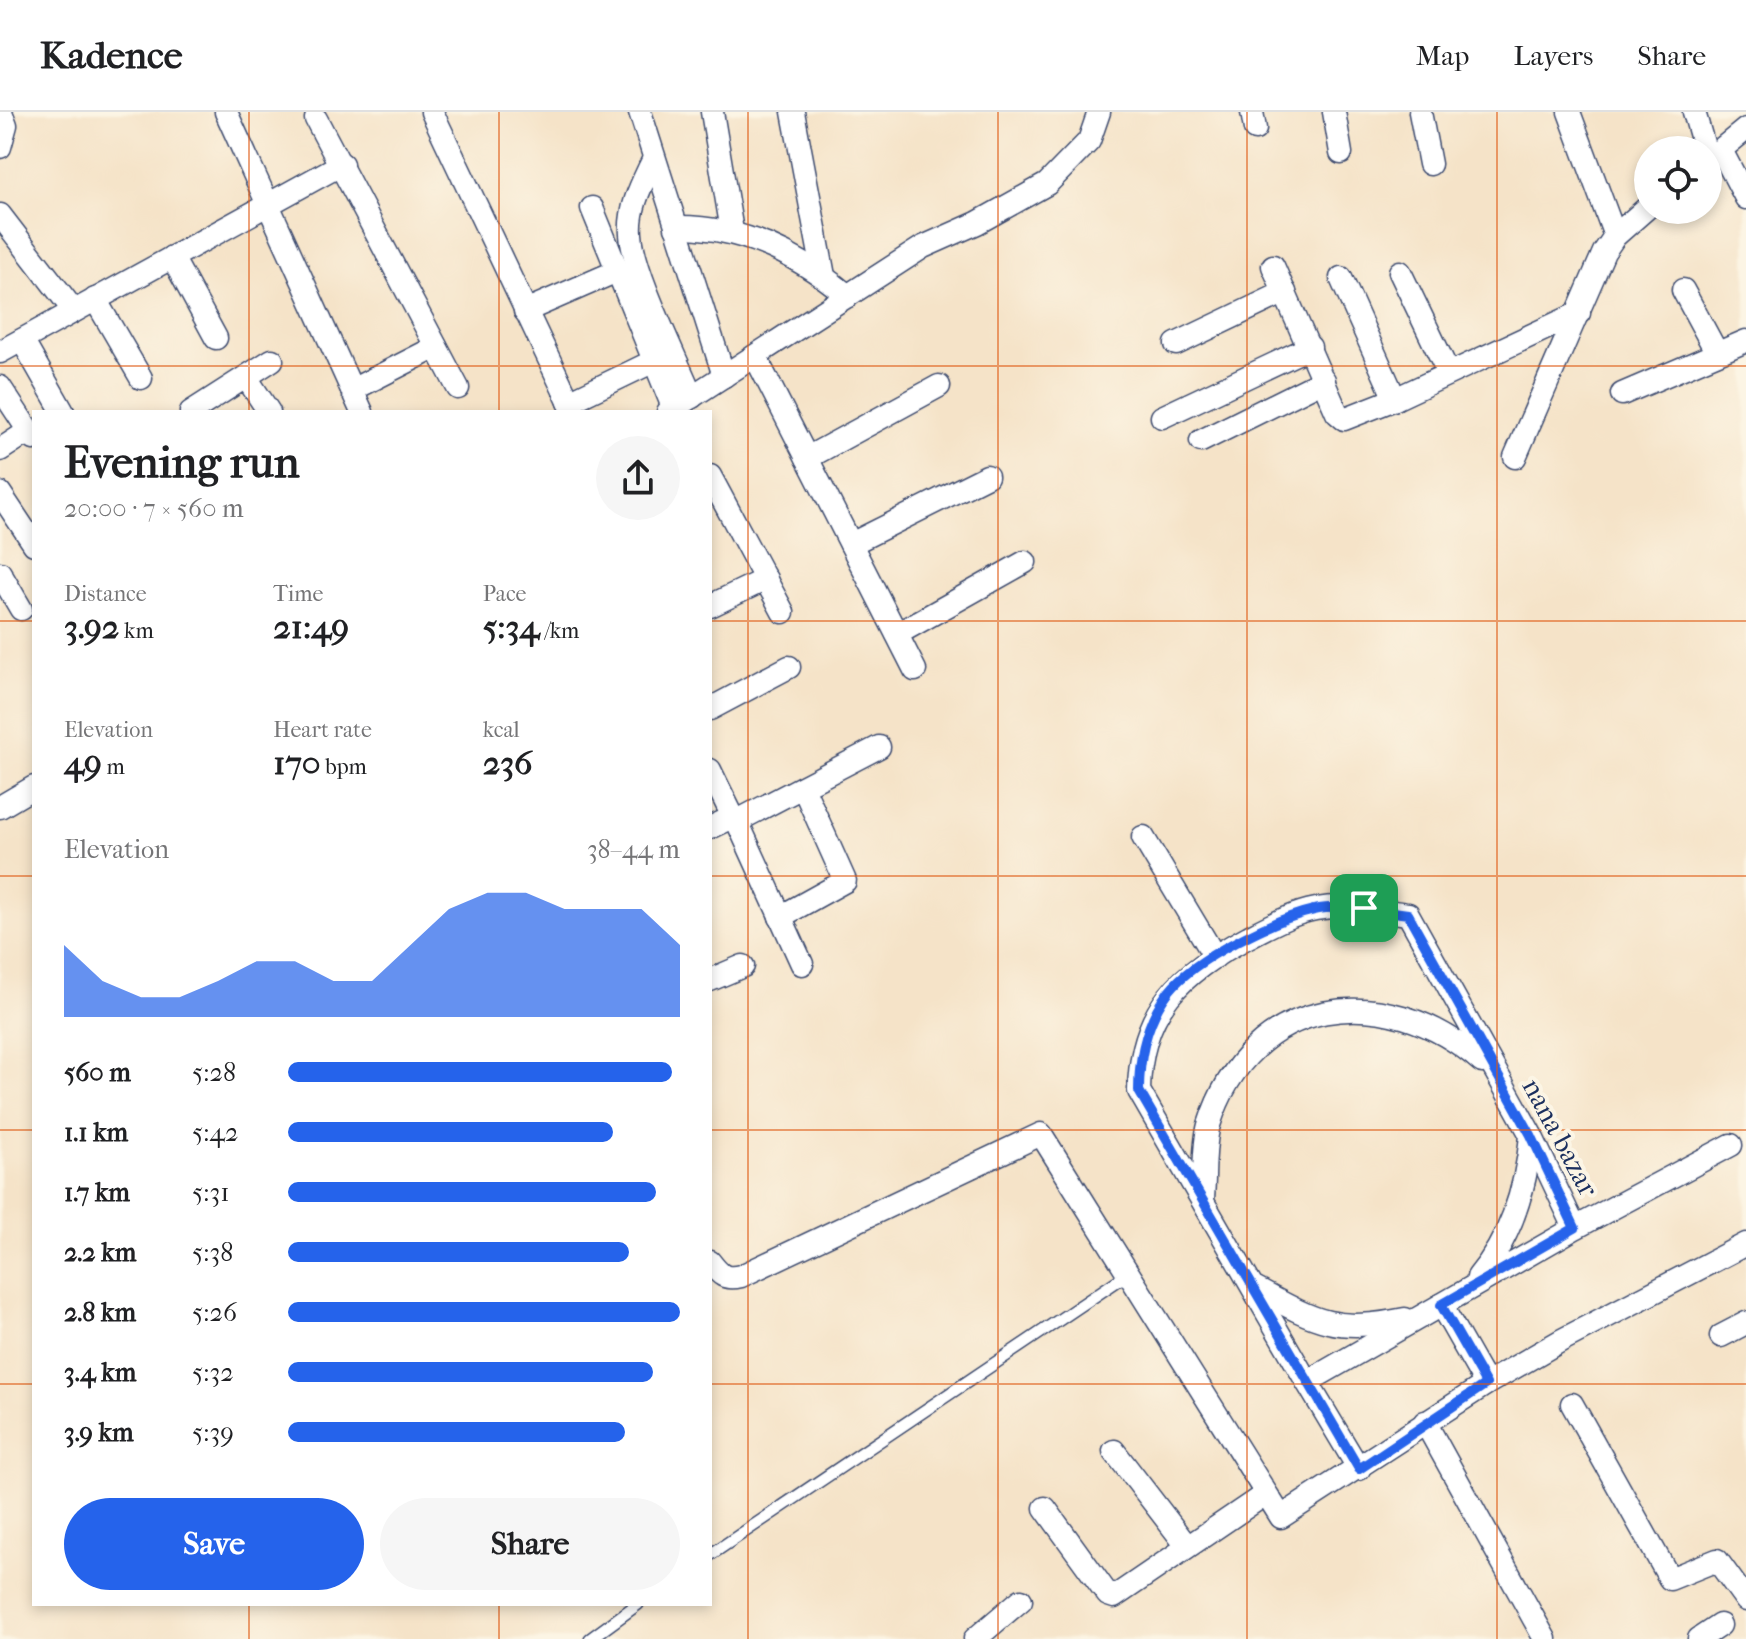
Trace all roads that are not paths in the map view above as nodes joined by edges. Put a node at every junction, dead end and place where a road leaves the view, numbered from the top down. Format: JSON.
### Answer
{"nodes":[{"id":1,"x":1,"y":112,"type":"edge"},
{"id":2,"x":226,"y":112,"type":"edge"},
{"id":3,"x":432,"y":112,"type":"edge"},
{"id":4,"x":640,"y":112,"type":"edge"},
{"id":5,"x":712,"y":112,"type":"edge"},
{"id":6,"x":793,"y":112,"type":"edge"},
{"id":7,"x":1099,"y":112,"type":"edge"},
{"id":8,"x":1334,"y":112,"type":"edge"},
{"id":9,"x":1420,"y":112,"type":"edge"},
{"id":10,"x":1569,"y":112,"type":"edge"},
{"id":11,"x":1694,"y":112,"type":"edge"},
{"id":12,"x":316,"y":119,"type":"dead end"},
{"id":13,"x":1746,"y":129,"type":"edge"},
{"id":14,"x":1704,"y":136,"type":"edge"},
{"id":15,"x":1722,"y":145,"type":"edge"},
{"id":16,"x":0,"y":147,"type":"edge"},
{"id":17,"x":1341,"y":153,"type":"dead end"},
{"id":18,"x":654,"y":158,"type":"junction"},
{"id":19,"x":342,"y":164,"type":"junction"},
{"id":20,"x":1430,"y":164,"type":"dead end"},
{"id":21,"x":1722,"y":167,"type":"edge"},
{"id":22,"x":1746,"y":198,"type":"edge"},
{"id":23,"x":267,"y":204,"type":"junction"},
{"id":24,"x":592,"y":208,"type":"dead end"},
{"id":25,"x":0,"y":215,"type":"edge"},
{"id":26,"x":1634,"y":219,"type":"edge"},
{"id":27,"x":676,"y":227,"type":"junction"},
{"id":28,"x":732,"y":231,"type":"junction"},
{"id":29,"x":1615,"y":236,"type":"junction"},
{"id":30,"x":172,"y":257,"type":"junction"},
{"id":31,"x":1273,"y":266,"type":"dead end"},
{"id":32,"x":617,"y":271,"type":"junction"},
{"id":33,"x":1400,"y":272,"type":"dead end"},
{"id":34,"x":824,"y":276,"type":"junction"},
{"id":35,"x":1341,"y":278,"type":"dead end"},
{"id":36,"x":1683,"y":290,"type":"dead end"},
{"id":37,"x":1285,"y":292,"type":"junction"},
{"id":38,"x":848,"y":296,"type":"junction"},
{"id":39,"x":95,"y":299,"type":"junction"},
{"id":40,"x":74,"y":311,"type":"junction"},
{"id":41,"x":525,"y":311,"type":"junction"},
{"id":42,"x":1579,"y":313,"type":"junction"},
{"id":43,"x":216,"y":338,"type":"dead end"},
{"id":44,"x":22,"y":340,"type":"junction"},
{"id":45,"x":1746,"y":341,"type":"edge"},
{"id":46,"x":1176,"y":344,"type":"dead end"},
{"id":47,"x":436,"y":347,"type":"junction"},
{"id":48,"x":1310,"y":347,"type":"junction"},
{"id":49,"x":0,"y":352,"type":"edge"},
{"id":50,"x":1717,"y":353,"type":"junction"},
{"id":51,"x":755,"y":356,"type":"junction"},
{"id":52,"x":272,"y":360,"type":"dead end"},
{"id":53,"x":654,"y":361,"type":"junction"},
{"id":54,"x":1448,"y":372,"type":"junction"},
{"id":55,"x":724,"y":376,"type":"junction"},
{"id":56,"x":246,"y":377,"type":"junction"},
{"id":57,"x":141,"y":378,"type":"dead end"},
{"id":58,"x":1324,"y":380,"type":"junction"},
{"id":59,"x":939,"y":386,"type":"dead end"},
{"id":60,"x":0,"y":387,"type":"edge"},
{"id":61,"x":458,"y":388,"type":"dead end"},
{"id":62,"x":352,"y":390,"type":"junction"},
{"id":63,"x":1622,"y":394,"type":"dead end"},
{"id":64,"x":1395,"y":399,"type":"junction"},
{"id":65,"x":571,"y":407,"type":"edge"},
{"id":66,"x":677,"y":407,"type":"edge"},
{"id":67,"x":62,"y":410,"type":"edge"},
{"id":68,"x":194,"y":410,"type":"edge"},
{"id":69,"x":268,"y":410,"type":"edge"},
{"id":70,"x":361,"y":410,"type":"edge"},
{"id":71,"x":1162,"y":417,"type":"dead end"},
{"id":72,"x":31,"y":435,"type":"edge"},
{"id":73,"x":1201,"y":441,"type":"dead end"},
{"id":74,"x":0,"y":450,"type":"edge"},
{"id":75,"x":1515,"y":457,"type":"dead end"},
{"id":76,"x":807,"y":458,"type":"junction"},
{"id":77,"x":987,"y":476,"type":"dead end"},
{"id":78,"x":712,"y":485,"type":"edge"},
{"id":79,"x":0,"y":493,"type":"edge"},
{"id":80,"x":717,"y":507,"type":"edge"},
{"id":81,"x":32,"y":541,"type":"edge"},
{"id":82,"x":851,"y":544,"type":"junction"},
{"id":83,"x":1025,"y":562,"type":"dead end"},
{"id":84,"x":0,"y":573,"type":"edge"},
{"id":85,"x":766,"y":579,"type":"junction"},
{"id":86,"x":712,"y":605,"type":"edge"},
{"id":87,"x":21,"y":609,"type":"dead end"},
{"id":88,"x":783,"y":612,"type":"dead end"},
{"id":89,"x":897,"y":634,"type":"junction"},
{"id":90,"x":789,"y":667,"type":"dead end"},
{"id":91,"x":915,"y":670,"type":"dead end"},
{"id":92,"x":712,"y":708,"type":"edge"},
{"id":93,"x":879,"y":747,"type":"dead end"},
{"id":94,"x":712,"y":774,"type":"edge"},
{"id":95,"x":803,"y":787,"type":"junction"},
{"id":96,"x":32,"y":788,"type":"edge"},
{"id":97,"x":0,"y":807,"type":"edge"},
{"id":98,"x":735,"y":819,"type":"junction"},
{"id":99,"x":712,"y":827,"type":"edge"},
{"id":100,"x":1143,"y":837,"type":"dead end"},
{"id":101,"x":780,"y":917,"type":"junction"},
{"id":102,"x":1215,"y":957,"type":"junction"},
{"id":103,"x":802,"y":964,"type":"dead end"},
{"id":104,"x":743,"y":966,"type":"dead end"},
{"id":105,"x":712,"y":979,"type":"edge"},
{"id":106,"x":1493,"y":1072,"type":"junction"},
{"id":107,"x":1531,"y":1135,"type":"junction"},
{"id":108,"x":1731,"y":1145,"type":"dead end"},
{"id":109,"x":1203,"y":1198,"type":"junction"},
{"id":110,"x":1575,"y":1228,"type":"junction"},
{"id":111,"x":1746,"y":1244,"type":"edge"},
{"id":112,"x":712,"y":1265,"type":"edge"},
{"id":113,"x":1129,"y":1273,"type":"junction"},
{"id":114,"x":1255,"y":1288,"type":"junction"},
{"id":115,"x":1467,"y":1290,"type":"junction"},
{"id":116,"x":1431,"y":1310,"type":"junction"},
{"id":117,"x":1746,"y":1323,"type":"edge"},
{"id":118,"x":1721,"y":1336,"type":"dead end"},
{"id":119,"x":1307,"y":1382,"type":"junction"},
{"id":120,"x":1486,"y":1384,"type":"junction"},
{"id":121,"x":1572,"y":1404,"type":"dead end"},
{"id":122,"x":1425,"y":1422,"type":"junction"},
{"id":123,"x":1114,"y":1451,"type":"dead end"},
{"id":124,"x":1359,"y":1469,"type":"junction"},
{"id":125,"x":1264,"y":1495,"type":"junction"},
{"id":126,"x":1045,"y":1508,"type":"dead end"},
{"id":127,"x":1187,"y":1546,"type":"junction"},
{"id":128,"x":712,"y":1554,"type":"edge"},
{"id":129,"x":1021,"y":1600,"type":"dead end"},
{"id":130,"x":1746,"y":1600,"type":"edge"},
{"id":131,"x":635,"y":1606,"type":"edge"},
{"id":132,"x":1720,"y":1625,"type":"dead end"},
{"id":133,"x":590,"y":1639,"type":"edge"},
{"id":134,"x":975,"y":1639,"type":"edge"},
{"id":135,"x":1545,"y":1639,"type":"edge"},
{"id":136,"x":1699,"y":1639,"type":"edge"}],
"edges":[{"from":1,"to":16,"type":"street"},
{"from":2,"to":23,"type":"street"},
{"from":3,"to":41,"type":"street"},
{"from":4,"to":18,"type":"street"},
{"from":5,"to":28,"type":"street"},
{"from":6,"to":34,"type":"street"},
{"from":7,"to":38,"type":"street"},
{"from":8,"to":17,"type":"street"},
{"from":9,"to":20,"type":"street"},
{"from":10,"to":29,"type":"street"},
{"from":11,"to":14,"type":"street"},
{"from":12,"to":19,"type":"street"},
{"from":13,"to":15,"type":"street"},
{"from":18,"to":27,"type":"street"},
{"from":18,"to":66,"type":"street"},
{"from":19,"to":23,"type":"street"},
{"from":19,"to":47,"type":"street"},
{"from":21,"to":22,"type":"street"},
{"from":23,"to":30,"type":"street"},
{"from":23,"to":62,"type":"street"},
{"from":24,"to":32,"type":"street"},
{"from":25,"to":40,"type":"street"},
{"from":26,"to":29,"type":"street"},
{"from":27,"to":28,"type":"street"},
{"from":27,"to":55,"type":"street"},
{"from":28,"to":34,"type":"street"},
{"from":29,"to":42,"type":"street"},
{"from":30,"to":39,"type":"street"},
{"from":30,"to":43,"type":"street"},
{"from":31,"to":37,"type":"street"},
{"from":32,"to":41,"type":"street"},
{"from":32,"to":53,"type":"street"},
{"from":33,"to":54,"type":"street"},
{"from":34,"to":38,"type":"street"},
{"from":35,"to":64,"type":"street"},
{"from":36,"to":50,"type":"street"},
{"from":37,"to":46,"type":"street"},
{"from":37,"to":48,"type":"street"},
{"from":38,"to":51,"type":"street"},
{"from":39,"to":40,"type":"street"},
{"from":39,"to":57,"type":"street"},
{"from":40,"to":44,"type":"street"},
{"from":41,"to":65,"type":"street"},
{"from":42,"to":54,"type":"street"},
{"from":42,"to":75,"type":"street"},
{"from":44,"to":49,"type":"street"},
{"from":44,"to":67,"type":"street"},
{"from":45,"to":50,"type":"street"},
{"from":47,"to":61,"type":"street"},
{"from":47,"to":62,"type":"street"},
{"from":48,"to":58,"type":"street"},
{"from":48,"to":71,"type":"street"},
{"from":50,"to":63,"type":"street"},
{"from":51,"to":55,"type":"street"},
{"from":51,"to":76,"type":"street"},
{"from":52,"to":56,"type":"street"},
{"from":53,"to":65,"type":"street"},
{"from":53,"to":66,"type":"street"},
{"from":54,"to":64,"type":"street"},
{"from":55,"to":66,"type":"street"},
{"from":56,"to":68,"type":"street"},
{"from":56,"to":69,"type":"street"},
{"from":58,"to":64,"type":"street"},
{"from":58,"to":73,"type":"street"},
{"from":59,"to":76,"type":"street"},
{"from":60,"to":72,"type":"street"},
{"from":62,"to":70,"type":"street"},
{"from":72,"to":74,"type":"street"},
{"from":76,"to":82,"type":"street"},
{"from":77,"to":82,"type":"street"},
{"from":78,"to":80,"type":"street"},
{"from":79,"to":81,"type":"street"},
{"from":80,"to":85,"type":"street"},
{"from":82,"to":89,"type":"street"},
{"from":83,"to":89,"type":"street"},
{"from":84,"to":87,"type":"street"},
{"from":85,"to":86,"type":"street"},
{"from":85,"to":88,"type":"street"},
{"from":89,"to":91,"type":"street"},
{"from":90,"to":92,"type":"street"},
{"from":93,"to":95,"type":"street"},
{"from":94,"to":98,"type":"street"},
{"from":95,"to":98,"type":"street"},
{"from":95,"to":101,"type":"street"},
{"from":96,"to":97,"type":"street"},
{"from":98,"to":99,"type":"street"},
{"from":98,"to":101,"type":"street"},
{"from":100,"to":102,"type":"street"},
{"from":101,"to":103,"type":"street"},
{"from":102,"to":106,"type":"street","name":"nana bazar"},
{"from":102,"to":109,"type":"street","name":"nana bazar"},
{"from":104,"to":105,"type":"street"},
{"from":106,"to":107,"type":"street","name":"nana bazar"},
{"from":106,"to":109,"type":"street"},
{"from":107,"to":110,"type":"street","name":"nana bazar"},
{"from":107,"to":115,"type":"street"},
{"from":108,"to":110,"type":"street"},
{"from":109,"to":114,"type":"street","name":"nana bazar"},
{"from":110,"to":115,"type":"street","name":"nana bazar"},
{"from":111,"to":120,"type":"street"},
{"from":112,"to":113,"type":"street"},
{"from":113,"to":125,"type":"street"},
{"from":113,"to":128,"type":"lane"},
{"from":114,"to":116,"type":"street"},
{"from":114,"to":119,"type":"street","name":"nana bazar"},
{"from":115,"to":116,"type":"street","name":"nana bazar"},
{"from":116,"to":119,"type":"street","name":"nana bazar"},
{"from":116,"to":120,"type":"street"},
{"from":117,"to":118,"type":"street"},
{"from":119,"to":124,"type":"street"},
{"from":120,"to":122,"type":"street"},
{"from":121,"to":130,"type":"street"},
{"from":122,"to":124,"type":"street"},
{"from":122,"to":135,"type":"street"},
{"from":123,"to":127,"type":"street"},
{"from":124,"to":125,"type":"street"},
{"from":125,"to":127,"type":"street"},
{"from":126,"to":127,"type":"street"},
{"from":129,"to":134,"type":"street"},
{"from":131,"to":133,"type":"lane"},
{"from":132,"to":136,"type":"street"}]}
